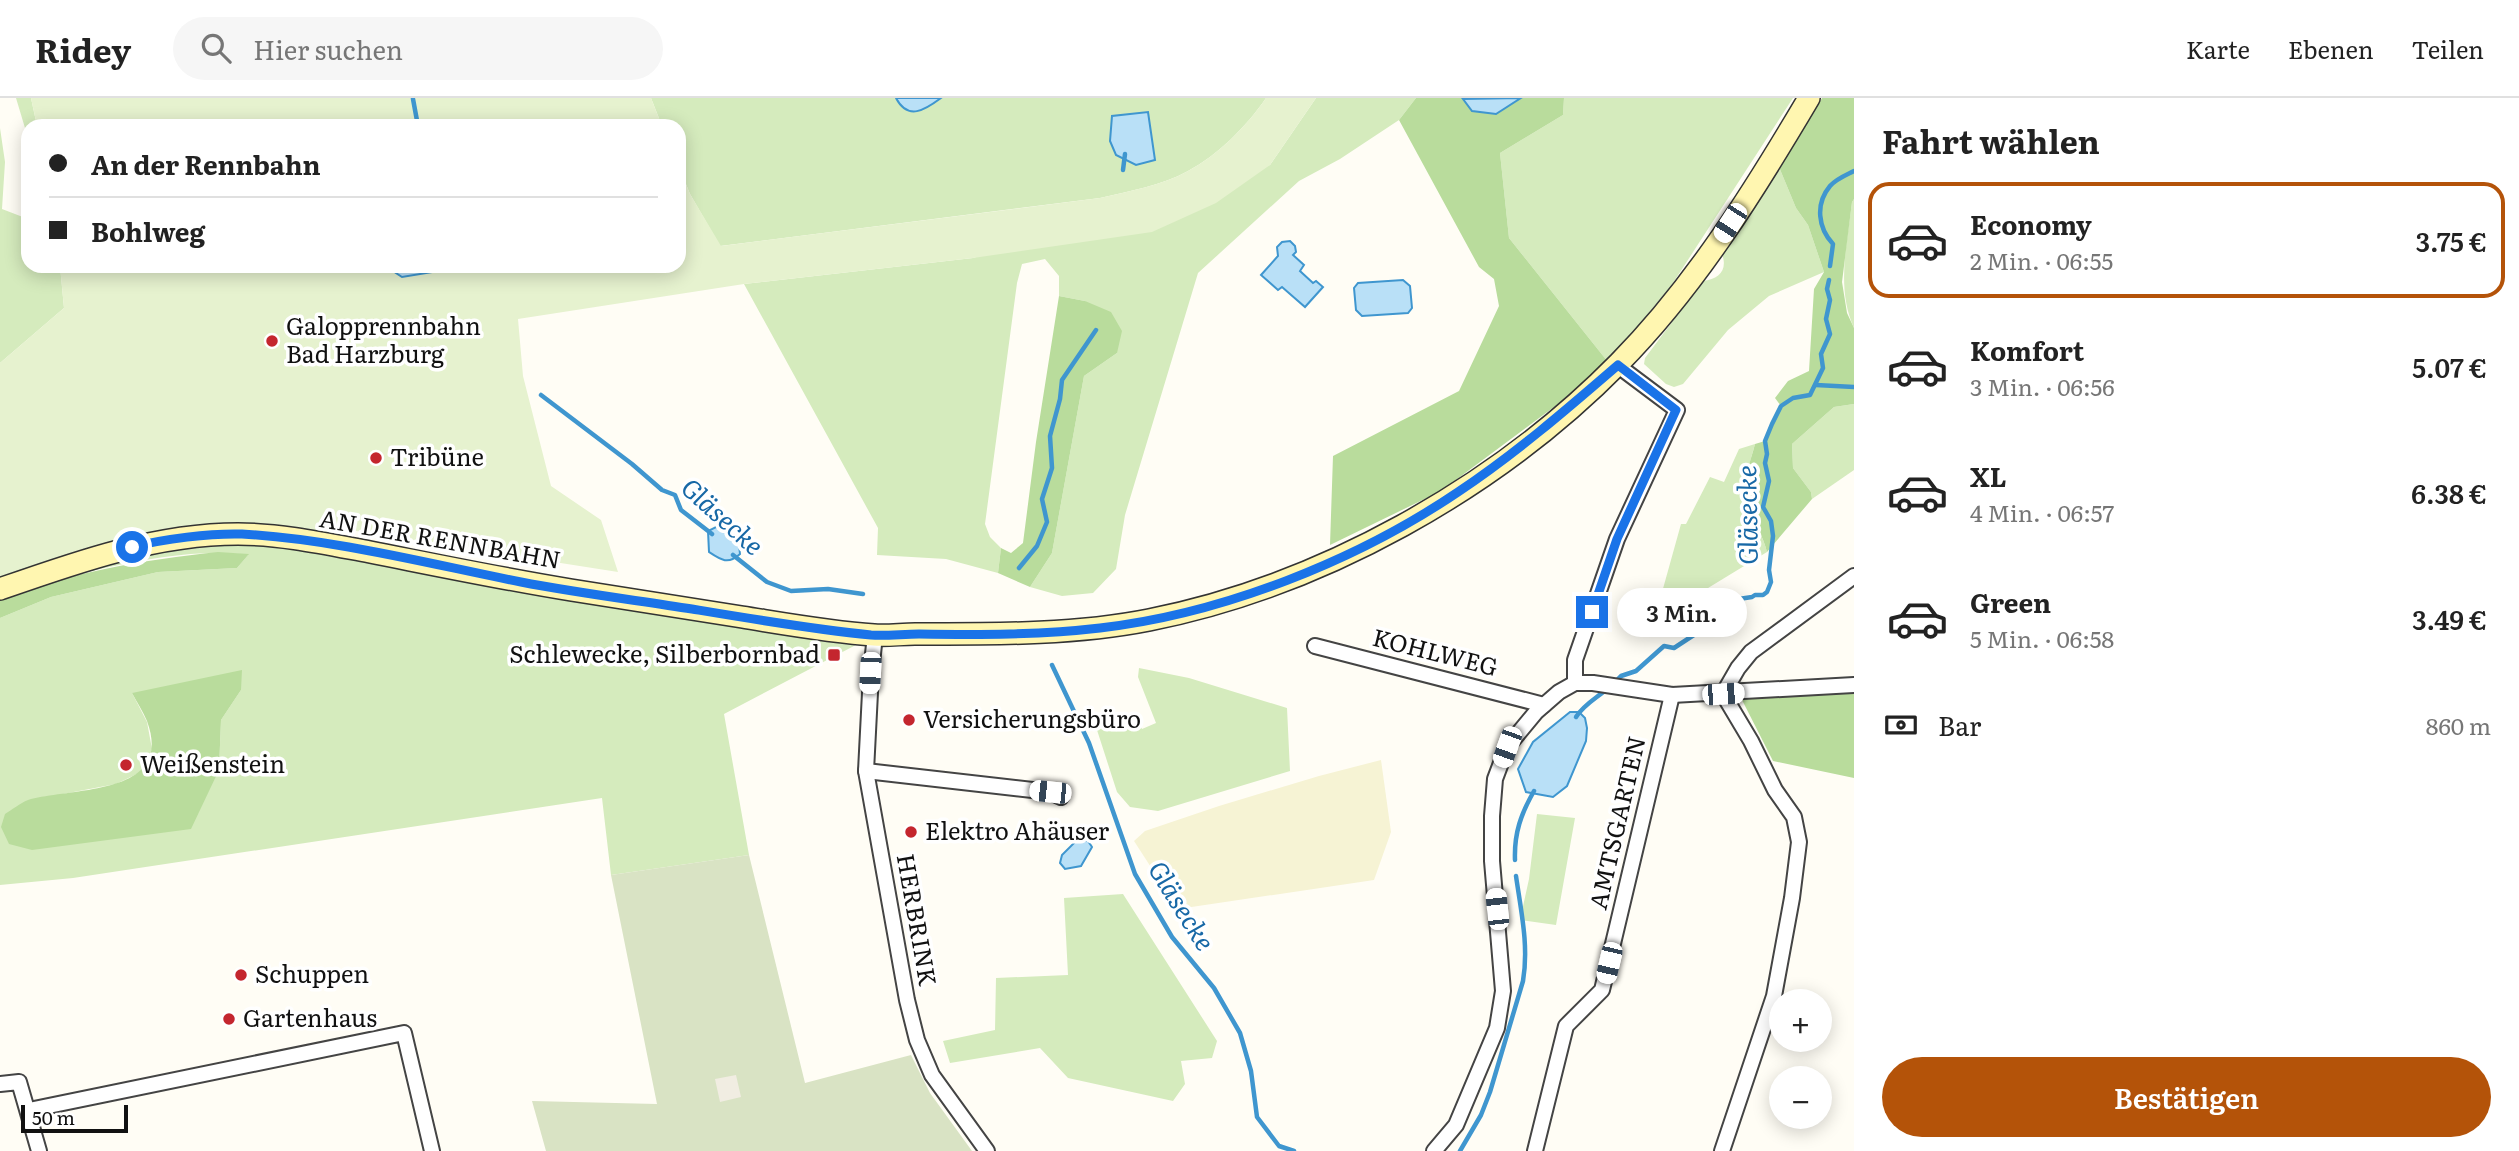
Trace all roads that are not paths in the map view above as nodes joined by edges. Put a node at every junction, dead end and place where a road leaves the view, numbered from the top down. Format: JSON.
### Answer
{"nodes":[{"id":1,"x":1809,"y":98,"type":"edge"},
{"id":2,"x":1618,"y":365,"type":"junction"},
{"id":3,"x":1854,"y":576,"type":"edge"},
{"id":4,"x":0,"y":589,"type":"edge"},
{"id":5,"x":875,"y":635,"type":"junction"},
{"id":6,"x":1315,"y":646,"type":"dead end"},
{"id":7,"x":1575,"y":683,"type":"junction"},
{"id":8,"x":1854,"y":685,"type":"edge"},
{"id":9,"x":1723,"y":694,"type":"junction"},
{"id":10,"x":1672,"y":695,"type":"junction"},
{"id":11,"x":1544,"y":705,"type":"junction"},
{"id":12,"x":866,"y":771,"type":"junction"},
{"id":13,"x":1061,"y":797,"type":"dead end"},
{"id":14,"x":0,"y":1084,"type":"edge"},
{"id":15,"x":29,"y":1110,"type":"junction"},
{"id":16,"x":39,"y":1151,"type":"edge"},
{"id":17,"x":432,"y":1151,"type":"edge"},
{"id":18,"x":987,"y":1151,"type":"edge"},
{"id":19,"x":1434,"y":1151,"type":"edge"},
{"id":20,"x":1535,"y":1151,"type":"edge"},
{"id":21,"x":1722,"y":1151,"type":"edge"}],
"edges":[{"from":1,"to":2,"type":"main road","name":"AN DER RENNBAHN"},
{"from":2,"to":5,"type":"main road","name":"AN DER RENNBAHN"},
{"from":2,"to":7,"type":"street"},
{"from":3,"to":9,"type":"street"},
{"from":4,"to":5,"type":"main road","name":"AN DER RENNBAHN"},
{"from":5,"to":12,"type":"street","name":"HERBRINK"},
{"from":6,"to":11,"type":"street","name":"KOHLWEG"},
{"from":7,"to":10,"type":"street"},
{"from":7,"to":11,"type":"street"},
{"from":8,"to":9,"type":"street"},
{"from":9,"to":10,"type":"street"},
{"from":9,"to":21,"type":"street"},
{"from":10,"to":20,"type":"street","name":"AMTSGARTEN"},
{"from":11,"to":19,"type":"street"},
{"from":12,"to":13,"type":"street"},
{"from":12,"to":18,"type":"street","name":"HERBRINK"},
{"from":14,"to":15,"type":"street"},
{"from":15,"to":16,"type":"street"},
{"from":15,"to":17,"type":"street"}]}
